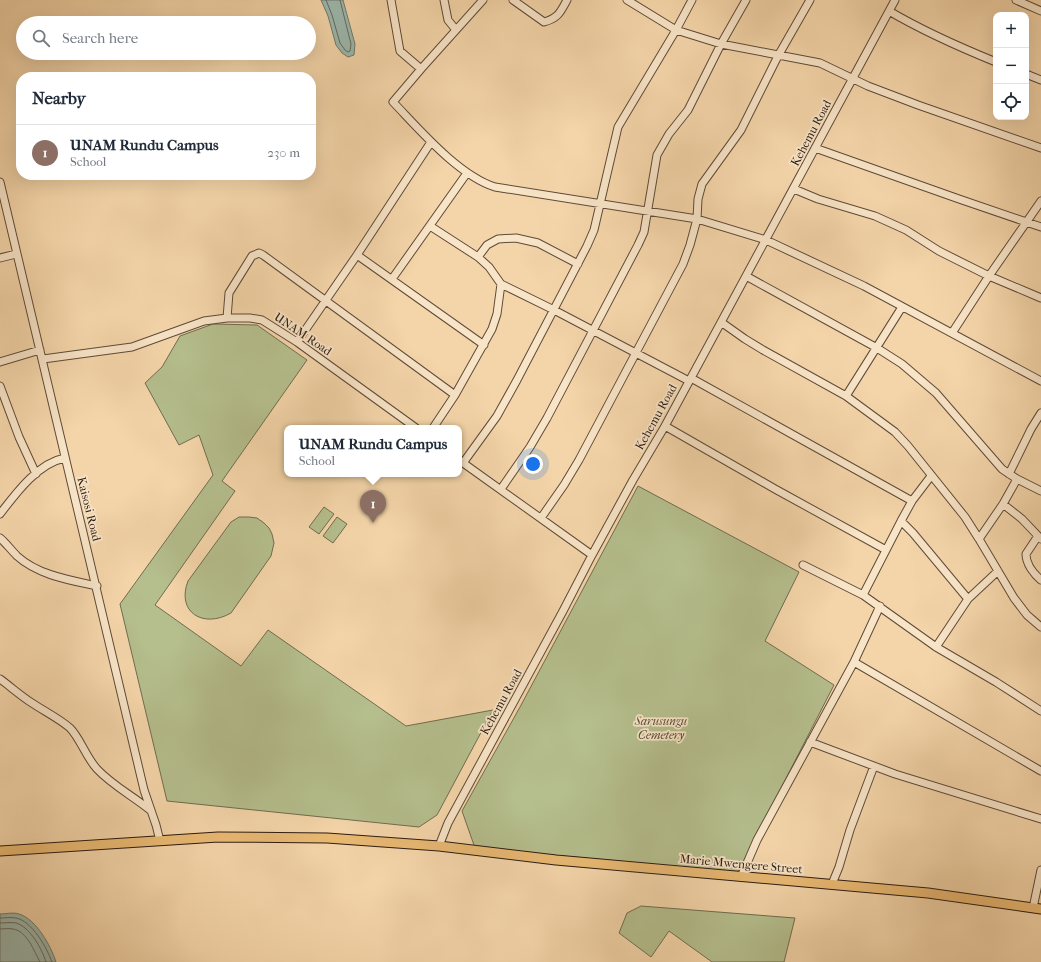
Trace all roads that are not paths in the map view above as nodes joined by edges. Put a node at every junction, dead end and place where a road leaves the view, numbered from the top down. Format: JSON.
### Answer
{"nodes":[{"id":1,"x":391,"y":0,"type":"edge"},
{"id":2,"x":444,"y":0,"type":"edge"},
{"id":3,"x":483,"y":0,"type":"edge"},
{"id":4,"x":513,"y":0,"type":"edge"},
{"id":5,"x":567,"y":0,"type":"edge"},
{"id":6,"x":627,"y":0,"type":"edge"},
{"id":7,"x":692,"y":0,"type":"edge"},
{"id":8,"x":746,"y":0,"type":"edge"},
{"id":9,"x":810,"y":0,"type":"edge"},
{"id":10,"x":895,"y":0,"type":"edge"},
{"id":11,"x":1016,"y":0,"type":"edge"},
{"id":12,"x":889,"y":11,"type":"junction"},
{"id":13,"x":1041,"y":11,"type":"edge"},
{"id":14,"x":456,"y":30,"type":"junction"},
{"id":15,"x":676,"y":30,"type":"junction"},
{"id":16,"x":721,"y":44,"type":"junction"},
{"id":17,"x":778,"y":56,"type":"junction"},
{"id":18,"x":993,"y":61,"type":"edge"},
{"id":19,"x":421,"y":69,"type":"junction"},
{"id":20,"x":1029,"y":75,"type":"edge"},
{"id":21,"x":853,"y":78,"type":"junction"},
{"id":22,"x":1041,"y":80,"type":"edge"},
{"id":23,"x":431,"y":142,"type":"junction"},
{"id":24,"x":816,"y":148,"type":"junction"},
{"id":25,"x":1041,"y":148,"type":"edge"},
{"id":26,"x":467,"y":173,"type":"junction"},
{"id":27,"x":0,"y":184,"type":"edge"},
{"id":28,"x":794,"y":189,"type":"junction"},
{"id":29,"x":1041,"y":201,"type":"edge"},
{"id":30,"x":600,"y":204,"type":"junction"},
{"id":31,"x":647,"y":211,"type":"junction"},
{"id":32,"x":697,"y":219,"type":"junction"},
{"id":33,"x":1027,"y":222,"type":"junction"},
{"id":34,"x":430,"y":226,"type":"junction"},
{"id":35,"x":1041,"y":227,"type":"edge"},
{"id":36,"x":766,"y":240,"type":"junction"},
{"id":37,"x":16,"y":254,"type":"junction"},
{"id":38,"x":357,"y":255,"type":"junction"},
{"id":39,"x":478,"y":257,"type":"junction"},
{"id":40,"x":0,"y":258,"type":"edge"},
{"id":41,"x":578,"y":264,"type":"junction"},
{"id":42,"x":746,"y":276,"type":"junction"},
{"id":43,"x":989,"y":276,"type":"junction"},
{"id":44,"x":392,"y":280,"type":"junction"},
{"id":45,"x":501,"y":284,"type":"junction"},
{"id":46,"x":1041,"y":298,"type":"edge"},
{"id":47,"x":326,"y":301,"type":"junction"},
{"id":48,"x":902,"y":307,"type":"junction"},
{"id":49,"x":554,"y":310,"type":"junction"},
{"id":50,"x":227,"y":318,"type":"junction"},
{"id":51,"x":722,"y":322,"type":"junction"},
{"id":52,"x":593,"y":331,"type":"junction"},
{"id":53,"x":952,"y":333,"type":"junction"},
{"id":54,"x":297,"y":342,"type":"junction"},
{"id":55,"x":484,"y":346,"type":"junction"},
{"id":56,"x":876,"y":348,"type":"junction"},
{"id":57,"x":40,"y":350,"type":"junction"},
{"id":58,"x":636,"y":353,"type":"junction"},
{"id":59,"x":0,"y":355,"type":"edge"},
{"id":60,"x":16,"y":357,"type":"junction"},
{"id":61,"x":43,"y":359,"type":"junction"},
{"id":62,"x":0,"y":362,"type":"edge"},
{"id":63,"x":690,"y":380,"type":"junction"},
{"id":64,"x":1041,"y":381,"type":"edge"},
{"id":65,"x":0,"y":386,"type":"edge"},
{"id":66,"x":456,"y":395,"type":"junction"},
{"id":67,"x":846,"y":396,"type":"junction"},
{"id":68,"x":1041,"y":413,"type":"edge"},
{"id":69,"x":412,"y":425,"type":"edge"},
{"id":70,"x":435,"y":425,"type":"edge"},
{"id":71,"x":665,"y":426,"type":"junction"},
{"id":72,"x":65,"y":458,"type":"junction"},
{"id":73,"x":462,"y":460,"type":"edge"},
{"id":74,"x":462,"y":462,"type":"edge"},
{"id":75,"x":36,"y":474,"type":"junction"},
{"id":76,"x":1009,"y":474,"type":"junction"},
{"id":77,"x":931,"y":476,"type":"junction"},
{"id":78,"x":1016,"y":479,"type":"junction"},
{"id":79,"x":501,"y":489,"type":"junction"},
{"id":80,"x":1041,"y":491,"type":"edge"},
{"id":81,"x":912,"y":501,"type":"junction"},
{"id":82,"x":1003,"y":504,"type":"junction"},
{"id":83,"x":0,"y":514,"type":"edge"},
{"id":84,"x":541,"y":518,"type":"junction"},
{"id":85,"x":901,"y":521,"type":"junction"},
{"id":86,"x":0,"y":538,"type":"edge"},
{"id":87,"x":1039,"y":538,"type":"edge"},
{"id":88,"x":979,"y":539,"type":"junction"},
{"id":89,"x":886,"y":550,"type":"junction"},
{"id":90,"x":592,"y":555,"type":"junction"},
{"id":91,"x":803,"y":565,"type":"dead end"},
{"id":92,"x":998,"y":571,"type":"junction"},
{"id":93,"x":1041,"y":580,"type":"edge"},
{"id":94,"x":97,"y":586,"type":"junction"},
{"id":95,"x":863,"y":595,"type":"junction"},
{"id":96,"x":968,"y":598,"type":"junction"},
{"id":97,"x":880,"y":606,"type":"junction"},
{"id":98,"x":1041,"y":627,"type":"edge"},
{"id":99,"x":936,"y":646,"type":"junction"},
{"id":100,"x":854,"y":662,"type":"junction"},
{"id":101,"x":0,"y":680,"type":"edge"},
{"id":102,"x":1041,"y":711,"type":"edge"},
{"id":103,"x":810,"y":742,"type":"junction"},
{"id":104,"x":874,"y":766,"type":"junction"},
{"id":105,"x":1041,"y":771,"type":"edge"},
{"id":106,"x":150,"y":810,"type":"junction"},
{"id":107,"x":1041,"y":819,"type":"edge"},
{"id":108,"x":160,"y":841,"type":"junction"},
{"id":109,"x":439,"y":846,"type":"junction"},
{"id":110,"x":0,"y":852,"type":"edge"},
{"id":111,"x":1041,"y":870,"type":"edge"},
{"id":112,"x":741,"y":877,"type":"junction"},
{"id":113,"x":832,"y":884,"type":"junction"},
{"id":114,"x":1037,"y":908,"type":"edge"}],
"edges":[{"from":1,"to":19,"type":"street"},
{"from":2,"to":14,"type":"street"},
{"from":3,"to":14,"type":"street"},
{"from":4,"to":5,"type":"street"},
{"from":6,"to":15,"type":"street"},
{"from":7,"to":15,"type":"street"},
{"from":8,"to":16,"type":"street"},
{"from":9,"to":17,"type":"street"},
{"from":10,"to":12,"type":"street","name":"Kehemu Road"},
{"from":11,"to":13,"type":"street"},
{"from":12,"to":18,"type":"street"},
{"from":12,"to":21,"type":"street","name":"Kehemu Road"},
{"from":14,"to":19,"type":"street"},
{"from":15,"to":16,"type":"street"},
{"from":15,"to":30,"type":"street"},
{"from":16,"to":17,"type":"street"},
{"from":16,"to":31,"type":"street"},
{"from":17,"to":21,"type":"street"},
{"from":17,"to":32,"type":"street"},
{"from":19,"to":23,"type":"street"},
{"from":20,"to":22,"type":"street"},
{"from":21,"to":24,"type":"street","name":"Kehemu Road"},
{"from":21,"to":25,"type":"street"},
{"from":23,"to":26,"type":"street"},
{"from":23,"to":38,"type":"street"},
{"from":24,"to":28,"type":"street","name":"Kehemu Road"},
{"from":24,"to":33,"type":"street"},
{"from":26,"to":30,"type":"street"},
{"from":26,"to":34,"type":"street"},
{"from":27,"to":37,"type":"street","name":"Kaisosi Road"},
{"from":28,"to":36,"type":"street","name":"Kehemu Road"},
{"from":28,"to":43,"type":"street"},
{"from":29,"to":33,"type":"street"},
{"from":30,"to":31,"type":"street"},
{"from":30,"to":41,"type":"street"},
{"from":31,"to":32,"type":"street"},
{"from":31,"to":52,"type":"street"},
{"from":32,"to":36,"type":"street"},
{"from":32,"to":58,"type":"street"},
{"from":33,"to":35,"type":"street"},
{"from":33,"to":43,"type":"street"},
{"from":34,"to":39,"type":"street"},
{"from":34,"to":44,"type":"street"},
{"from":36,"to":42,"type":"street","name":"Kehemu Road"},
{"from":36,"to":48,"type":"street"},
{"from":37,"to":40,"type":"street"},
{"from":37,"to":57,"type":"street","name":"Kaisosi Road"},
{"from":38,"to":44,"type":"street"},
{"from":38,"to":47,"type":"street"},
{"from":39,"to":41,"type":"street"},
{"from":39,"to":45,"type":"street"},
{"from":41,"to":49,"type":"street"},
{"from":42,"to":51,"type":"street","name":"Kehemu Road"},
{"from":42,"to":56,"type":"street"},
{"from":43,"to":46,"type":"street"},
{"from":43,"to":53,"type":"street"},
{"from":44,"to":55,"type":"street"},
{"from":45,"to":49,"type":"street"},
{"from":45,"to":55,"type":"street"},
{"from":47,"to":50,"type":"street"},
{"from":47,"to":54,"type":"street"},
{"from":47,"to":66,"type":"street"},
{"from":48,"to":53,"type":"street"},
{"from":48,"to":56,"type":"street"},
{"from":49,"to":52,"type":"street"},
{"from":49,"to":73,"type":"street"},
{"from":50,"to":54,"type":"street","name":"UNAM Road"},
{"from":50,"to":61,"type":"street","name":"UNAM Road"},
{"from":51,"to":63,"type":"street","name":"Kehemu Road"},
{"from":51,"to":67,"type":"street"},
{"from":52,"to":58,"type":"street"},
{"from":52,"to":79,"type":"street"},
{"from":53,"to":64,"type":"street"},
{"from":54,"to":69,"type":"street","name":"UNAM Road"},
{"from":55,"to":66,"type":"street"},
{"from":56,"to":67,"type":"street"},
{"from":56,"to":76,"type":"street"},
{"from":57,"to":60,"type":"street"},
{"from":57,"to":61,"type":"street","name":"Kaisosi Road"},
{"from":58,"to":63,"type":"street"},
{"from":58,"to":84,"type":"street"},
{"from":59,"to":60,"type":"street"},
{"from":60,"to":62,"type":"street"},
{"from":61,"to":72,"type":"street","name":"Kaisosi Road"},
{"from":63,"to":71,"type":"street","name":"Kehemu Road"},
{"from":63,"to":81,"type":"street"},
{"from":65,"to":75,"type":"street"},
{"from":66,"to":70,"type":"street"},
{"from":67,"to":77,"type":"street"},
{"from":68,"to":76,"type":"street"},
{"from":71,"to":89,"type":"street"},
{"from":71,"to":90,"type":"street","name":"Kehemu Road"},
{"from":72,"to":75,"type":"street"},
{"from":72,"to":94,"type":"street","name":"Kaisosi Road"},
{"from":74,"to":79,"type":"street"},
{"from":75,"to":83,"type":"street"},
{"from":76,"to":78,"type":"street"},
{"from":77,"to":81,"type":"street"},
{"from":77,"to":88,"type":"street"},
{"from":78,"to":80,"type":"street"},
{"from":78,"to":82,"type":"street"},
{"from":79,"to":84,"type":"street"},
{"from":81,"to":85,"type":"street"},
{"from":82,"to":87,"type":"street"},
{"from":82,"to":88,"type":"street"},
{"from":84,"to":90,"type":"street"},
{"from":85,"to":89,"type":"street"},
{"from":85,"to":96,"type":"street"},
{"from":86,"to":94,"type":"street"},
{"from":87,"to":93,"type":"street"},
{"from":88,"to":92,"type":"street"},
{"from":89,"to":95,"type":"street"},
{"from":90,"to":109,"type":"street","name":"Kehemu Road"},
{"from":91,"to":95,"type":"street"},
{"from":92,"to":96,"type":"street"},
{"from":92,"to":98,"type":"street"},
{"from":94,"to":106,"type":"street","name":"Kaisosi Road"},
{"from":95,"to":97,"type":"street"},
{"from":96,"to":99,"type":"street"},
{"from":97,"to":99,"type":"street"},
{"from":97,"to":100,"type":"street"},
{"from":99,"to":102,"type":"street"},
{"from":100,"to":103,"type":"street"},
{"from":100,"to":105,"type":"street"},
{"from":101,"to":106,"type":"street"},
{"from":103,"to":104,"type":"street"},
{"from":103,"to":112,"type":"street"},
{"from":104,"to":107,"type":"street"},
{"from":104,"to":113,"type":"street"},
{"from":106,"to":108,"type":"street","name":"Kaisosi Road"},
{"from":108,"to":109,"type":"main road","name":"Marie Mwengere Street"},
{"from":108,"to":110,"type":"main road","name":"Marie Mwengere Street"},
{"from":109,"to":112,"type":"main road","name":"Marie Mwengere Street"},
{"from":111,"to":114,"type":"street"},
{"from":112,"to":113,"type":"main road","name":"Marie Mwengere Street"},
{"from":113,"to":114,"type":"main road","name":"Marie Mwengere Street"}]}
